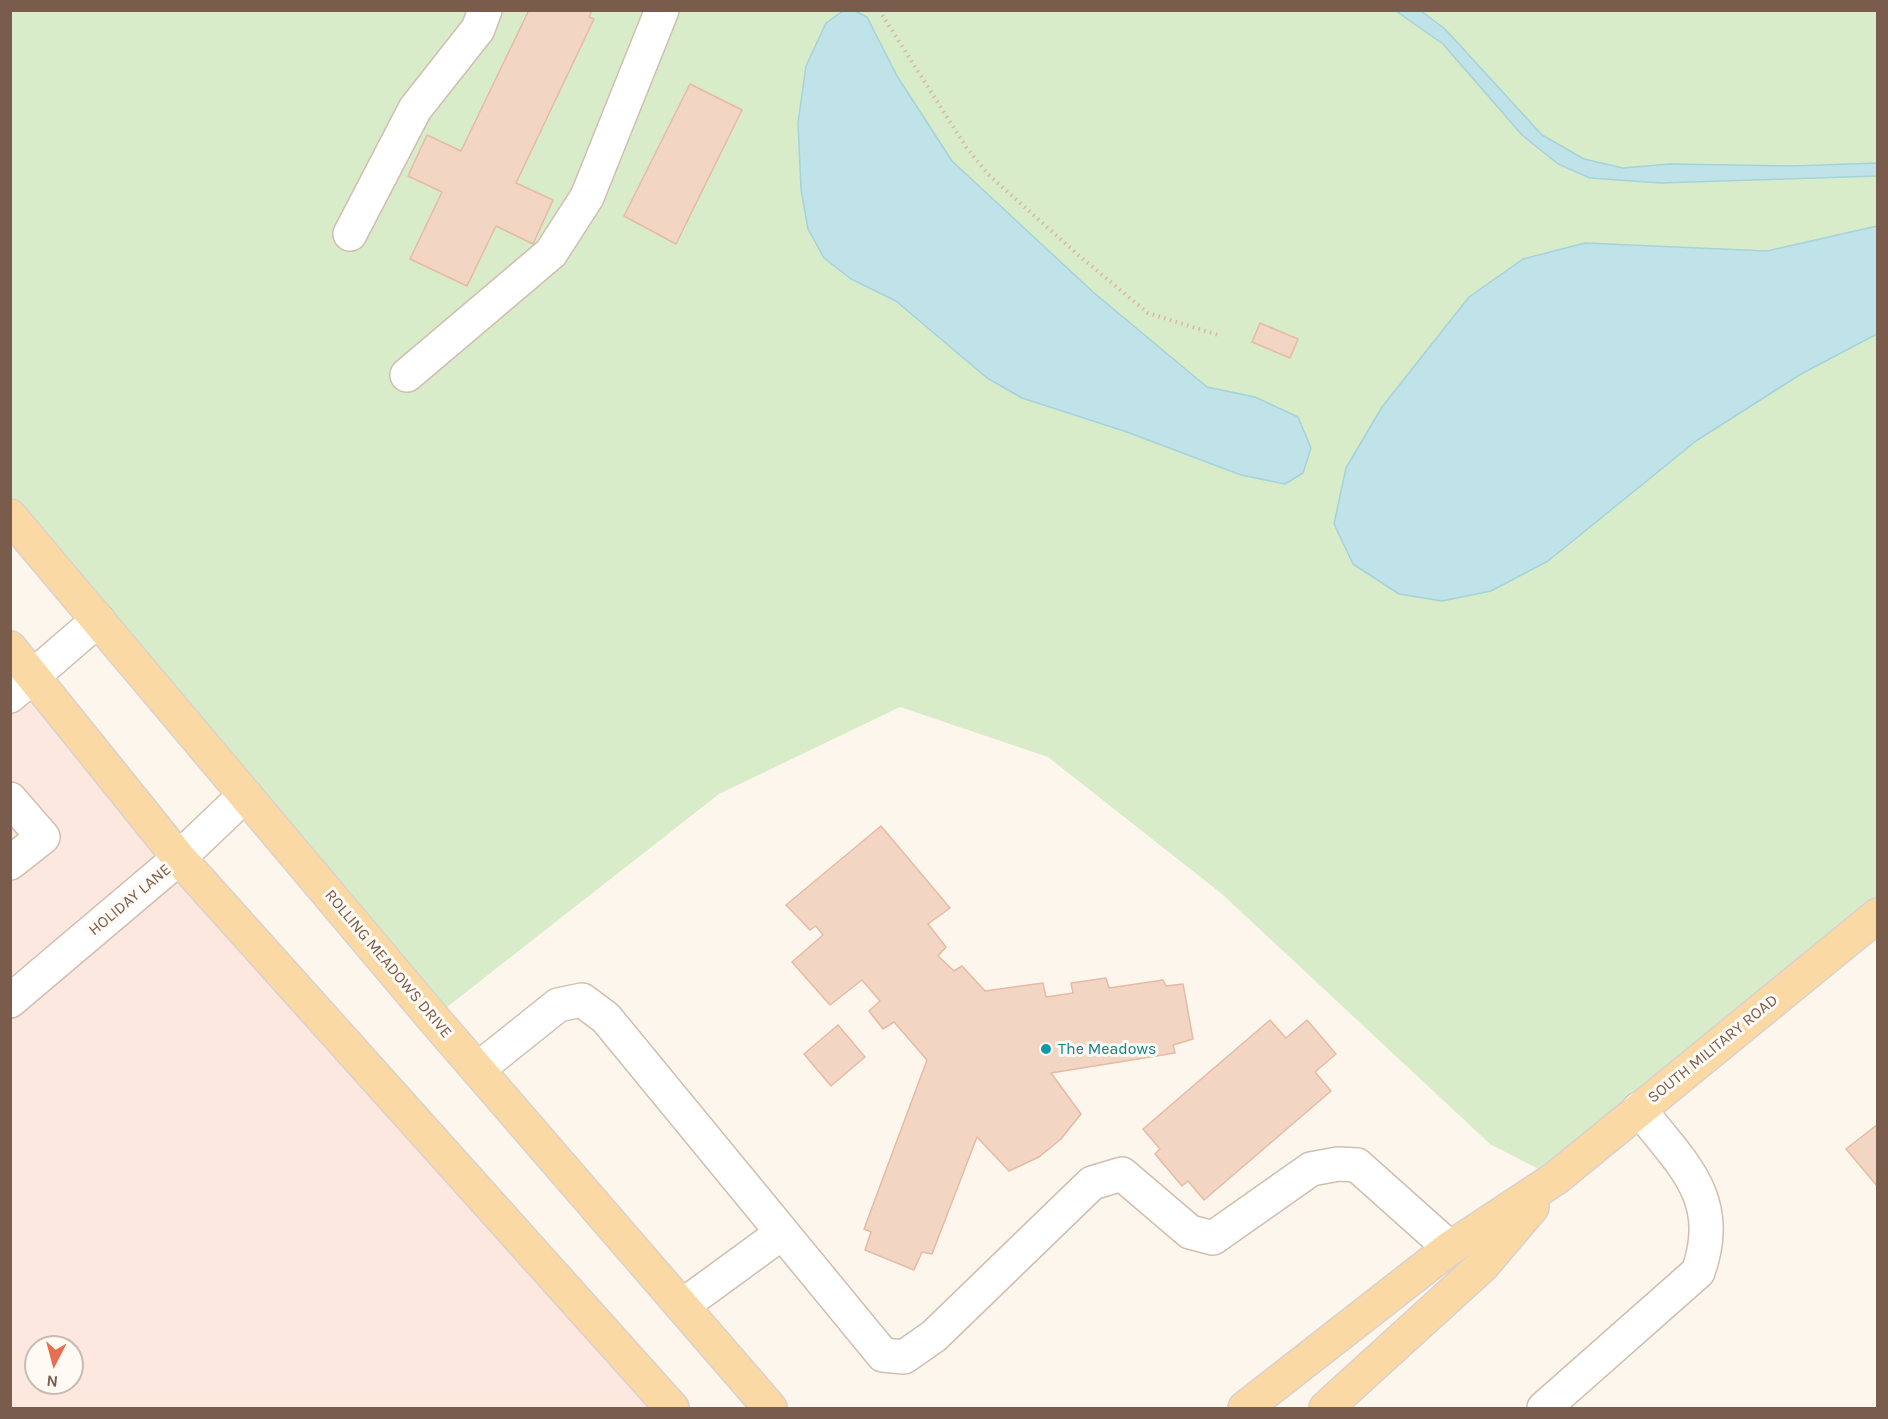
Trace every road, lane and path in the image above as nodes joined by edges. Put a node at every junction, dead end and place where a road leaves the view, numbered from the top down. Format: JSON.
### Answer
{"nodes":[{"id":1,"x":485,"y":10,"type":"edge"},
{"id":2,"x":662,"y":10,"type":"edge"},
{"id":3,"x":879,"y":10,"type":"edge"},
{"id":4,"x":350,"y":234,"type":"dead end"},
{"id":5,"x":1218,"y":335,"type":"dead end"},
{"id":6,"x":407,"y":375,"type":"dead end"},
{"id":7,"x":10,"y":516,"type":"edge"},
{"id":8,"x":98,"y":620,"type":"junction"},
{"id":9,"x":10,"y":648,"type":"edge"},
{"id":10,"x":22,"y":686,"type":"edge"},
{"id":11,"x":245,"y":795,"type":"junction"},
{"id":12,"x":10,"y":800,"type":"edge"},
{"id":13,"x":178,"y":858,"type":"junction"},
{"id":14,"x":10,"y":863,"type":"edge"},
{"id":15,"x":1875,"y":920,"type":"edge"},
{"id":16,"x":10,"y":1001,"type":"edge"},
{"id":17,"x":478,"y":1069,"type":"junction"},
{"id":18,"x":1639,"y":1109,"type":"junction"},
{"id":19,"x":1556,"y":1178,"type":"junction"},
{"id":20,"x":782,"y":1233,"type":"junction"},
{"id":21,"x":1450,"y":1248,"type":"junction"},
{"id":22,"x":682,"y":1306,"type":"junction"},
{"id":23,"x":672,"y":1408,"type":"edge"},
{"id":24,"x":770,"y":1408,"type":"edge"},
{"id":25,"x":1245,"y":1408,"type":"edge"},
{"id":26,"x":1326,"y":1408,"type":"edge"},
{"id":27,"x":1544,"y":1408,"type":"edge"}],
"edges":[{"from":1,"to":4,"type":"street"},
{"from":2,"to":6,"type":"street"},
{"from":3,"to":5,"type":"path"},
{"from":7,"to":8,"type":"main road","name":"ROLLING MEADOWS DRIVE"},
{"from":8,"to":10,"type":"street"},
{"from":8,"to":11,"type":"main road","name":"ROLLING MEADOWS DRIVE"},
{"from":9,"to":10,"type":"main road"},
{"from":10,"to":13,"type":"main road"},
{"from":11,"to":13,"type":"street","name":"HOLIDAY LANE"},
{"from":11,"to":17,"type":"main road","name":"ROLLING MEADOWS DRIVE"},
{"from":12,"to":14,"type":"street"},
{"from":13,"to":16,"type":"street","name":"HOLIDAY LANE"},
{"from":13,"to":23,"type":"main road"},
{"from":15,"to":18,"type":"main road","name":"SOUTH MILITARY ROAD"},
{"from":17,"to":20,"type":"street"},
{"from":17,"to":22,"type":"main road","name":"ROLLING MEADOWS DRIVE"},
{"from":18,"to":19,"type":"main road","name":"SOUTH MILITARY ROAD"},
{"from":18,"to":27,"type":"street"},
{"from":19,"to":21,"type":"main road","name":"SOUTH MILITARY ROAD"},
{"from":19,"to":26,"type":"main road","name":"SOUTH MILITARY ROAD"},
{"from":20,"to":21,"type":"street"},
{"from":20,"to":22,"type":"street"},
{"from":21,"to":25,"type":"main road","name":"SOUTH MILITARY ROAD"},
{"from":22,"to":24,"type":"main road","name":"ROLLING MEADOWS DRIVE"}]}
